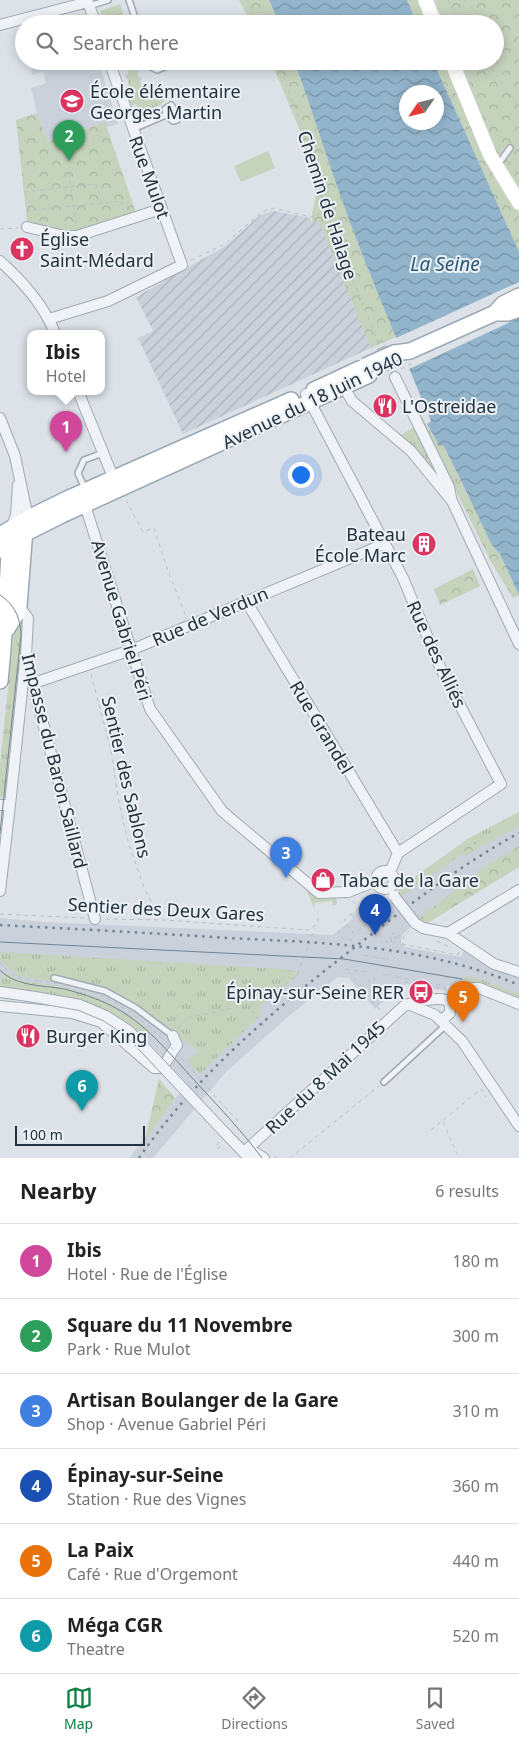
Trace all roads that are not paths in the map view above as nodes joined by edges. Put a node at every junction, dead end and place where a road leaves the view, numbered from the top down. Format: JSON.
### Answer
{"nodes":[{"id":1,"x":108,"y":0,"type":"edge"},
{"id":2,"x":129,"y":0,"type":"edge"},
{"id":3,"x":425,"y":0,"type":"edge"},
{"id":4,"x":88,"y":3,"type":"edge"},
{"id":5,"x":42,"y":15,"type":"edge"},
{"id":6,"x":93,"y":15,"type":"edge"},
{"id":7,"x":134,"y":15,"type":"edge"},
{"id":8,"x":431,"y":15,"type":"edge"},
{"id":9,"x":15,"y":22,"type":"edge"},
{"id":10,"x":0,"y":26,"type":"edge"},
{"id":11,"x":112,"y":70,"type":"edge"},
{"id":12,"x":455,"y":70,"type":"edge"},
{"id":13,"x":166,"y":115,"type":"junction"},
{"id":14,"x":133,"y":129,"type":"junction"},
{"id":15,"x":510,"y":148,"type":"dead end"},
{"id":16,"x":497,"y":166,"type":"junction"},
{"id":17,"x":519,"y":203,"type":"edge"},
{"id":18,"x":161,"y":209,"type":"junction"},
{"id":19,"x":26,"y":227,"type":"road end"},
{"id":20,"x":0,"y":262,"type":"edge"},
{"id":21,"x":519,"y":296,"type":"edge"},
{"id":22,"x":519,"y":309,"type":"edge"},
{"id":23,"x":495,"y":312,"type":"junction"},
{"id":24,"x":49,"y":319,"type":"junction"},
{"id":25,"x":53,"y":330,"type":"edge"},
{"id":26,"x":395,"y":377,"type":"tunnel mouth"},
{"id":27,"x":341,"y":383,"type":"junction"},
{"id":28,"x":80,"y":395,"type":"edge"},
{"id":29,"x":308,"y":398,"type":"junction"},
{"id":30,"x":0,"y":418,"type":"edge"},
{"id":31,"x":103,"y":452,"type":"junction"},
{"id":32,"x":19,"y":476,"type":"junction"},
{"id":33,"x":120,"y":490,"type":"junction"},
{"id":34,"x":84,"y":496,"type":"junction"},
{"id":35,"x":452,"y":501,"type":"junction"},
{"id":36,"x":28,"y":518,"type":"junction"},
{"id":37,"x":9,"y":539,"type":"edge"},
{"id":38,"x":384,"y":544,"type":"junction"},
{"id":39,"x":246,"y":601,"type":"junction"},
{"id":40,"x":19,"y":606,"type":"junction"},
{"id":41,"x":7,"y":629,"type":"junction"},
{"id":42,"x":519,"y":644,"type":"edge"},
{"id":43,"x":2,"y":648,"type":"edge"},
{"id":44,"x":131,"y":650,"type":"junction"},
{"id":45,"x":26,"y":656,"type":"junction"},
{"id":46,"x":0,"y":681,"type":"edge"},
{"id":47,"x":34,"y":683,"type":"junction"},
{"id":48,"x":5,"y":805,"type":"edge"},
{"id":49,"x":398,"y":853,"type":"junction"},
{"id":50,"x":390,"y":872,"type":"junction"},
{"id":51,"x":376,"y":881,"type":"junction"},
{"id":52,"x":519,"y":890,"type":"edge"},
{"id":53,"x":0,"y":891,"type":"edge"},
{"id":54,"x":392,"y":892,"type":"junction"},
{"id":55,"x":95,"y":919,"type":"road end"},
{"id":56,"x":448,"y":933,"type":"junction"},
{"id":57,"x":519,"y":972,"type":"edge"},
{"id":58,"x":54,"y":978,"type":"dead end"},
{"id":59,"x":0,"y":992,"type":"edge"},
{"id":60,"x":450,"y":1002,"type":"junction"},
{"id":61,"x":408,"y":1004,"type":"junction"},
{"id":62,"x":519,"y":1004,"type":"edge"},
{"id":63,"x":0,"y":1006,"type":"edge"},
{"id":64,"x":444,"y":1023,"type":"junction"},
{"id":65,"x":174,"y":1036,"type":"joint"},
{"id":66,"x":384,"y":1082,"type":"road end"},
{"id":67,"x":519,"y":1126,"type":"edge"},
{"id":68,"x":247,"y":1155,"type":"edge"},
{"id":69,"x":272,"y":1158,"type":"edge"}],
"edges":[{"from":1,"to":4,"type":"lane"},
{"from":2,"to":7,"type":"lane"},
{"from":3,"to":8,"type":"street"},
{"from":4,"to":5,"type":"street"},
{"from":4,"to":6,"type":"street"},
{"from":9,"to":10,"type":"street"},
{"from":11,"to":14,"type":"street","name":"Rue Mulot"},
{"from":12,"to":16,"type":"street"},
{"from":13,"to":13,"type":"lane"},
{"from":13,"to":14,"type":"lane"},
{"from":14,"to":18,"type":"street","name":"Rue Mulot"},
{"from":15,"to":16,"type":"lane"},
{"from":16,"to":17,"type":"street"},
{"from":18,"to":19,"type":"street"},
{"from":18,"to":24,"type":"street","name":"Rue Mulot"},
{"from":20,"to":24,"type":"street"},
{"from":21,"to":23,"type":"main road"},
{"from":22,"to":23,"type":"main road"},
{"from":23,"to":27,"type":"main road","name":"Avenue du 18 Juin 1940","bridge":true},
{"from":24,"to":25,"type":"street"},
{"from":26,"to":35,"type":"street"},
{"from":27,"to":29,"type":"main road","name":"Avenue du 18 Juin 1940"},
{"from":27,"to":35,"type":"street"},
{"from":28,"to":31,"type":"street"},
{"from":29,"to":33,"type":"main road","name":"Avenue du 18 Juin 1940"},
{"from":29,"to":38,"type":"street","name":"Rue des Alliés"},
{"from":30,"to":32,"type":"street"},
{"from":31,"to":33,"type":"street"},
{"from":31,"to":34,"type":"lane"},
{"from":32,"to":36,"type":"street"},
{"from":32,"to":37,"type":"street"},
{"from":33,"to":34,"type":"main road","name":"Avenue du 18 Juin 1940"},
{"from":34,"to":36,"type":"main road","name":"Avenue du 18 Juin 1940"},
{"from":34,"to":37,"type":"main road","name":"Avenue du 18 Juin 1940"},
{"from":34,"to":44,"type":"street","name":"Avenue Gabriel Péri"},
{"from":35,"to":42,"type":"street"},
{"from":36,"to":37,"type":"main road","name":"Avenue du 18 Juin 1940"},
{"from":37,"to":40,"type":"main road"},
{"from":37,"to":41,"type":"main road"},
{"from":38,"to":39,"type":"street","name":"Rue de Verdun"},
{"from":38,"to":49,"type":"street","name":"Rue des Alliés"},
{"from":39,"to":44,"type":"street","name":"Rue de Verdun"},
{"from":39,"to":49,"type":"street","name":"Rue Grandel"},
{"from":40,"to":41,"type":"main road"},
{"from":40,"to":45,"type":"street","name":"Impasse du Baron Saillard"},
{"from":41,"to":43,"type":"main road"},
{"from":43,"to":46,"type":"main road"},
{"from":44,"to":47,"type":"street","name":"Rue de Verdun"},
{"from":44,"to":51,"type":"street","name":"Avenue Gabriel Péri"},
{"from":45,"to":47,"type":"street","name":"Impasse du Baron Saillard"},
{"from":45,"to":48,"type":"street"},
{"from":47,"to":55,"type":"street","name":"Impasse du Baron Saillard"},
{"from":48,"to":53,"type":"street"},
{"from":49,"to":50,"type":"street"},
{"from":50,"to":51,"type":"street","name":"Avenue Gabriel Péri"},
{"from":50,"to":54,"type":"street"},
{"from":51,"to":54,"type":"street"},
{"from":52,"to":56,"type":"street"},
{"from":54,"to":56,"type":"street","bridge":true},
{"from":56,"to":57,"type":"street"},
{"from":58,"to":65,"type":"lane"},
{"from":59,"to":68,"type":"street","bridge":true},
{"from":60,"to":61,"type":"street"},
{"from":60,"to":62,"type":"street"},
{"from":60,"to":64,"type":"street"},
{"from":61,"to":64,"type":"street"},
{"from":61,"to":68,"type":"street","name":"Rue du 8 Mai 1945"},
{"from":63,"to":65,"type":"street"},
{"from":64,"to":66,"type":"lane"},
{"from":64,"to":67,"type":"street"},
{"from":68,"to":69,"type":"street"}]}
